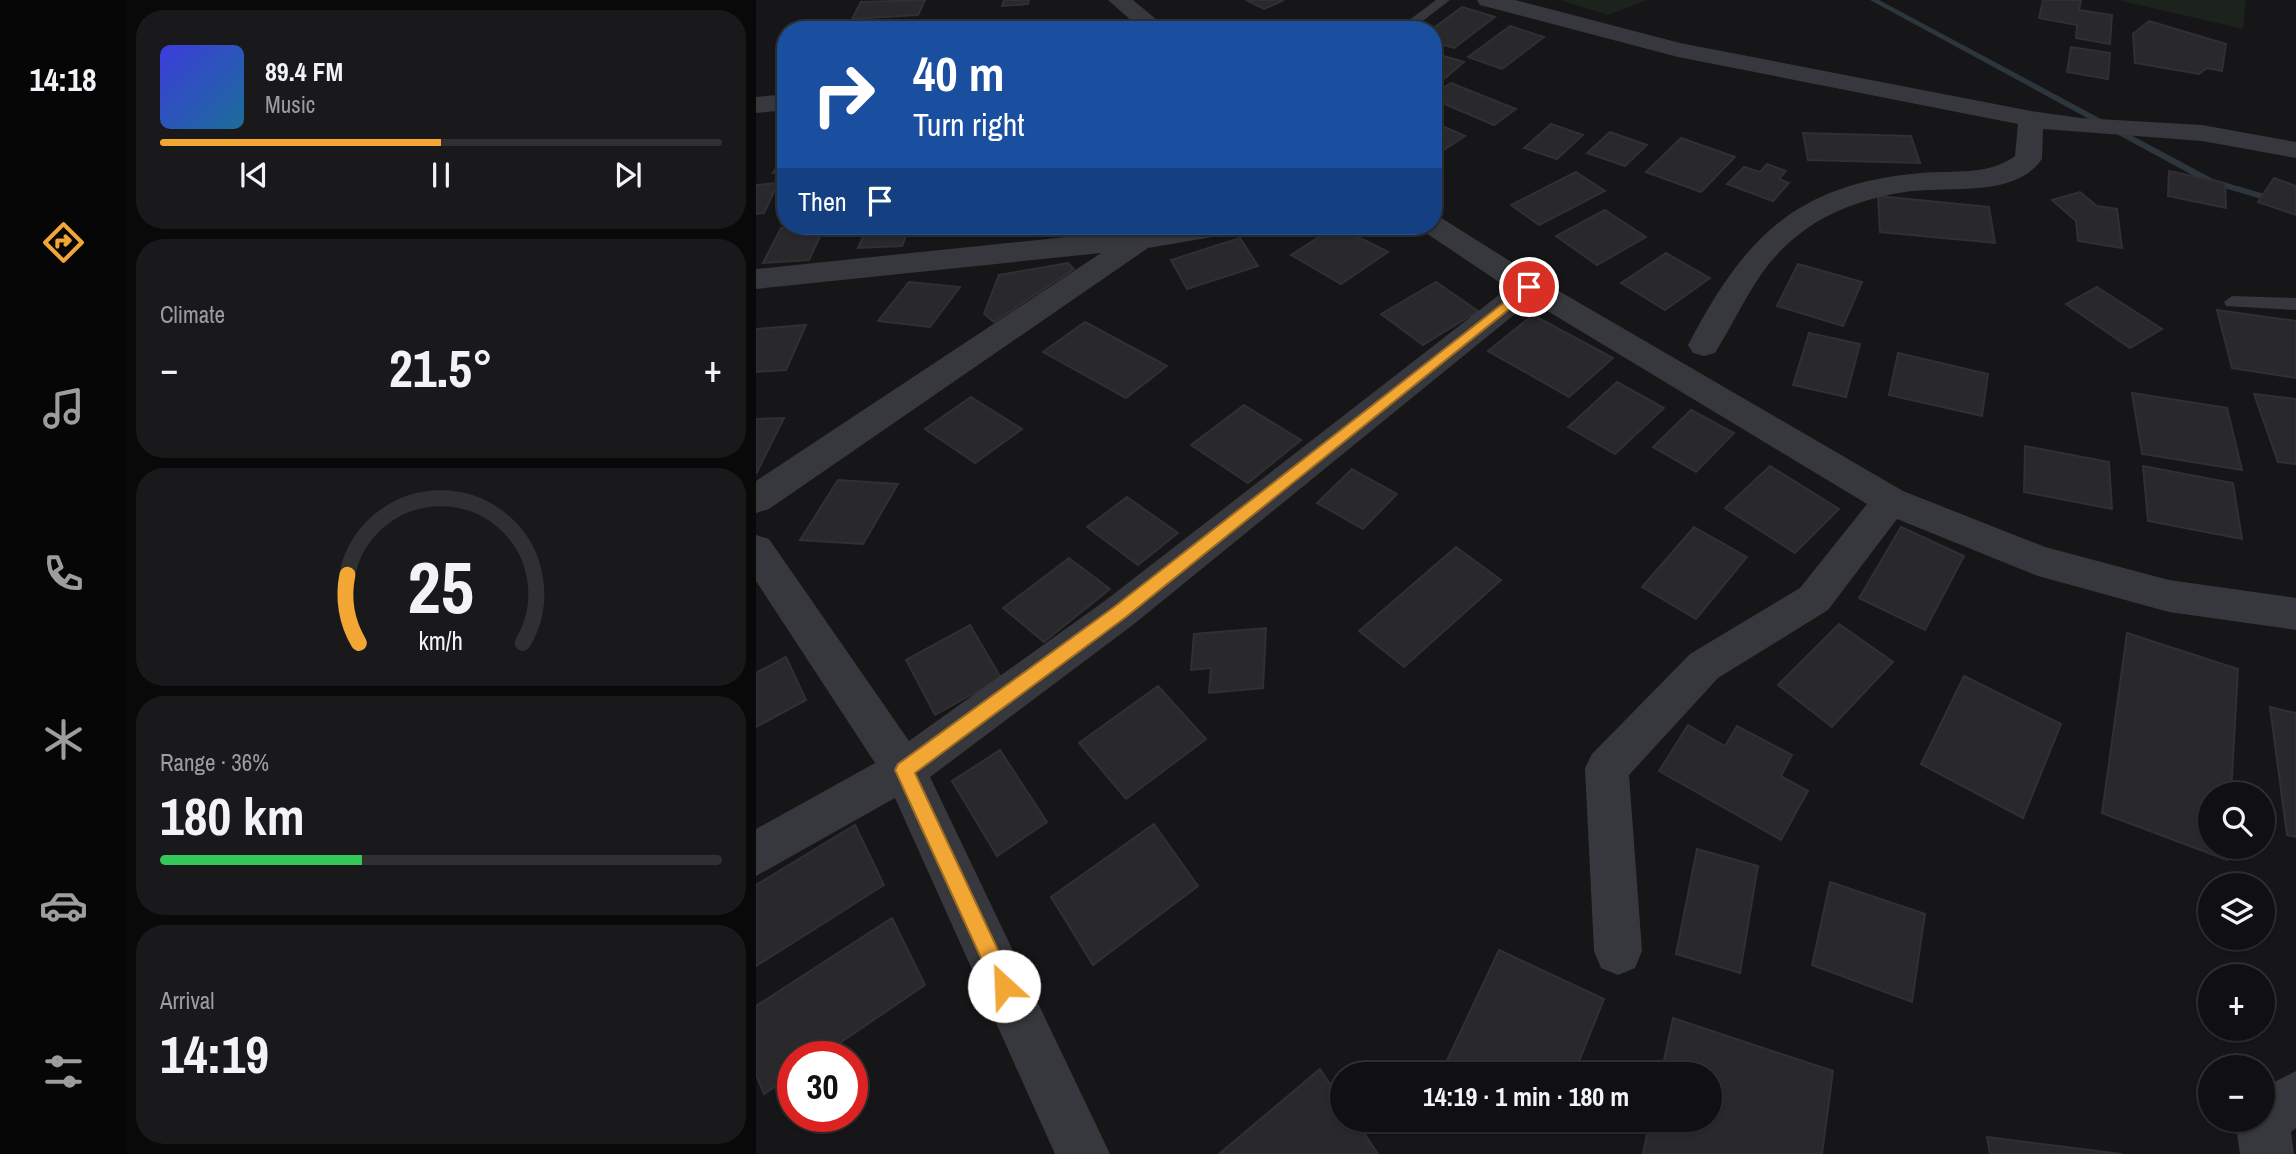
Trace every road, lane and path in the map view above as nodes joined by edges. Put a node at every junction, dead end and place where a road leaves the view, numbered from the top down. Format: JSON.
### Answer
{"nodes":[{"id":1,"x":1119,"y":0,"type":"edge"},
{"id":2,"x":1444,"y":0,"type":"edge"},
{"id":3,"x":1488,"y":0,"type":"edge"},
{"id":4,"x":1146,"y":21,"type":"edge"},
{"id":5,"x":1415,"y":21,"type":"edge"},
{"id":6,"x":777,"y":103,"type":"edge"},
{"id":7,"x":756,"y":105,"type":"edge"},
{"id":8,"x":2031,"y":119,"type":"junction"},
{"id":9,"x":2296,"y":150,"type":"edge"},
{"id":10,"x":1442,"y":231,"type":"edge"},
{"id":11,"x":1170,"y":235,"type":"edge"},
{"id":12,"x":1140,"y":240,"type":"junction"},
{"id":13,"x":756,"y":279,"type":"edge"},
{"id":14,"x":1529,"y":287,"type":"junction"},
{"id":15,"x":2232,"y":302,"type":"dead end"},
{"id":16,"x":2296,"y":304,"type":"edge"},
{"id":17,"x":1704,"y":345,"type":"dead end"},
{"id":18,"x":756,"y":499,"type":"edge"},
{"id":19,"x":1890,"y":501,"type":"junction"},
{"id":20,"x":756,"y":550,"type":"edge"},
{"id":21,"x":2296,"y":614,"type":"edge"},
{"id":22,"x":904,"y":770,"type":"junction"},
{"id":23,"x":756,"y":854,"type":"edge"},
{"id":24,"x":1618,"y":951,"type":"dead end"},
{"id":25,"x":2296,"y":1097,"type":"edge"},
{"id":26,"x":2275,"y":1111,"type":"edge"},
{"id":27,"x":2264,"y":1132,"type":"edge"},
{"id":28,"x":1083,"y":1154,"type":"edge"},
{"id":29,"x":2267,"y":1154,"type":"edge"}],
"edges":[{"from":1,"to":4,"type":"street"},
{"from":2,"to":5,"type":"lane"},
{"from":3,"to":8,"type":"street"},
{"from":6,"to":7,"type":"street"},
{"from":8,"to":9,"type":"street"},
{"from":8,"to":17,"type":"street"},
{"from":10,"to":14,"type":"street"},
{"from":11,"to":12,"type":"street"},
{"from":12,"to":13,"type":"street"},
{"from":12,"to":18,"type":"street"},
{"from":14,"to":19,"type":"street"},
{"from":14,"to":22,"type":"street"},
{"from":15,"to":16,"type":"lane"},
{"from":19,"to":21,"type":"street"},
{"from":19,"to":24,"type":"street"},
{"from":20,"to":22,"type":"street"},
{"from":22,"to":23,"type":"street"},
{"from":22,"to":28,"type":"street"},
{"from":25,"to":26,"type":"street"},
{"from":27,"to":29,"type":"street"}]}
